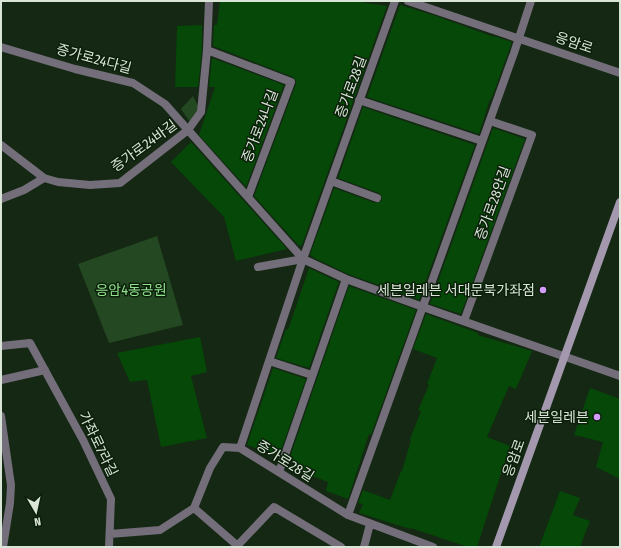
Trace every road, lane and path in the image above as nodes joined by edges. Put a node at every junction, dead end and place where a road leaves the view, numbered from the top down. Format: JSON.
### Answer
{"nodes":[{"id":1,"x":209,"y":1,"type":"edge"},
{"id":2,"x":395,"y":1,"type":"edge"},
{"id":3,"x":408,"y":1,"type":"edge"},
{"id":4,"x":531,"y":1,"type":"edge"},
{"id":5,"x":519,"y":38,"type":"junction"},
{"id":6,"x":1,"y":47,"type":"edge"},
{"id":7,"x":207,"y":50,"type":"junction"},
{"id":8,"x":620,"y":73,"type":"edge"},
{"id":9,"x":359,"y":100,"type":"junction"},
{"id":10,"x":490,"y":121,"type":"junction"},
{"id":11,"x":188,"y":130,"type":"junction"},
{"id":12,"x":482,"y":141,"type":"junction"},
{"id":13,"x":1,"y":145,"type":"edge"},
{"id":14,"x":44,"y":178,"type":"junction"},
{"id":15,"x":331,"y":181,"type":"junction"},
{"id":16,"x":248,"y":197,"type":"junction"},
{"id":17,"x":377,"y":198,"type":"dead end"},
{"id":18,"x":1,"y":199,"type":"edge"},
{"id":19,"x":620,"y":202,"type":"edge"},
{"id":20,"x":303,"y":259,"type":"junction"},
{"id":21,"x":258,"y":267,"type":"dead end"},
{"id":22,"x":346,"y":279,"type":"junction"},
{"id":23,"x":423,"y":307,"type":"junction"},
{"id":24,"x":464,"y":322,"type":"junction"},
{"id":25,"x":1,"y":346,"type":"edge"},
{"id":26,"x":565,"y":356,"type":"junction"},
{"id":27,"x":269,"y":361,"type":"junction"},
{"id":28,"x":45,"y":370,"type":"junction"},
{"id":29,"x":312,"y":375,"type":"junction"},
{"id":30,"x":620,"y":376,"type":"edge"},
{"id":31,"x":1,"y":380,"type":"edge"},
{"id":32,"x":1,"y":416,"type":"edge"},
{"id":33,"x":240,"y":448,"type":"junction"},
{"id":34,"x":278,"y":472,"type":"junction"},
{"id":35,"x":194,"y":508,"type":"junction"},
{"id":36,"x":348,"y":516,"type":"junction"},
{"id":37,"x":370,"y":524,"type":"junction"},
{"id":38,"x":110,"y":534,"type":"junction"},
{"id":39,"x":235,"y":546,"type":"edge"},
{"id":40,"x":3,"y":547,"type":"edge"},
{"id":41,"x":109,"y":547,"type":"edge"},
{"id":42,"x":341,"y":547,"type":"edge"},
{"id":43,"x":364,"y":547,"type":"edge"},
{"id":44,"x":433,"y":547,"type":"edge"},
{"id":45,"x":496,"y":547,"type":"edge"}],
"edges":[{"from":1,"to":7,"type":"street"},
{"from":2,"to":9,"type":"street","name":"증가로28길"},
{"from":3,"to":5,"type":"street"},
{"from":4,"to":5,"type":"street"},
{"from":5,"to":8,"type":"street","name":"응암로"},
{"from":5,"to":10,"type":"street"},
{"from":6,"to":11,"type":"street","name":"증가로24다길"},
{"from":7,"to":11,"type":"street"},
{"from":7,"to":16,"type":"street","name":"증가로24나길"},
{"from":9,"to":12,"type":"street"},
{"from":9,"to":15,"type":"street","name":"증가로28길"},
{"from":10,"to":12,"type":"street"},
{"from":10,"to":24,"type":"street","name":"증가로28안길"},
{"from":11,"to":14,"type":"street","name":"증가로24바길"},
{"from":11,"to":16,"type":"street","name":"증가로24나길"},
{"from":12,"to":23,"type":"street"},
{"from":13,"to":14,"type":"street","name":"증가로24바길"},
{"from":14,"to":18,"type":"street"},
{"from":15,"to":17,"type":"street"},
{"from":15,"to":20,"type":"street","name":"증가로28길"},
{"from":16,"to":20,"type":"street","name":"증가로24나길"},
{"from":19,"to":26,"type":"main road","name":"응암로"},
{"from":20,"to":21,"type":"street"},
{"from":20,"to":22,"type":"street"},
{"from":20,"to":27,"type":"street","name":"증가로28길"},
{"from":22,"to":23,"type":"street"},
{"from":22,"to":29,"type":"street"},
{"from":23,"to":24,"type":"street"},
{"from":23,"to":36,"type":"street"},
{"from":24,"to":26,"type":"street"},
{"from":25,"to":28,"type":"street","name":"가좌로7라길"},
{"from":26,"to":30,"type":"street"},
{"from":26,"to":45,"type":"main road","name":"응암로"},
{"from":27,"to":29,"type":"street"},
{"from":27,"to":33,"type":"street","name":"증가로28길"},
{"from":28,"to":31,"type":"street"},
{"from":28,"to":38,"type":"street","name":"가좌로7라길"},
{"from":29,"to":34,"type":"street"},
{"from":32,"to":40,"type":"street"},
{"from":33,"to":34,"type":"street","name":"증가로28길"},
{"from":33,"to":35,"type":"street"},
{"from":34,"to":36,"type":"street","name":"증가로28길"},
{"from":35,"to":38,"type":"street"},
{"from":35,"to":39,"type":"street"},
{"from":36,"to":37,"type":"street","name":"증가로28길"},
{"from":37,"to":43,"type":"street"},
{"from":37,"to":44,"type":"street","name":"증가로28길"},
{"from":38,"to":41,"type":"street","name":"가좌로7라길"},
{"from":39,"to":42,"type":"street"}]}
